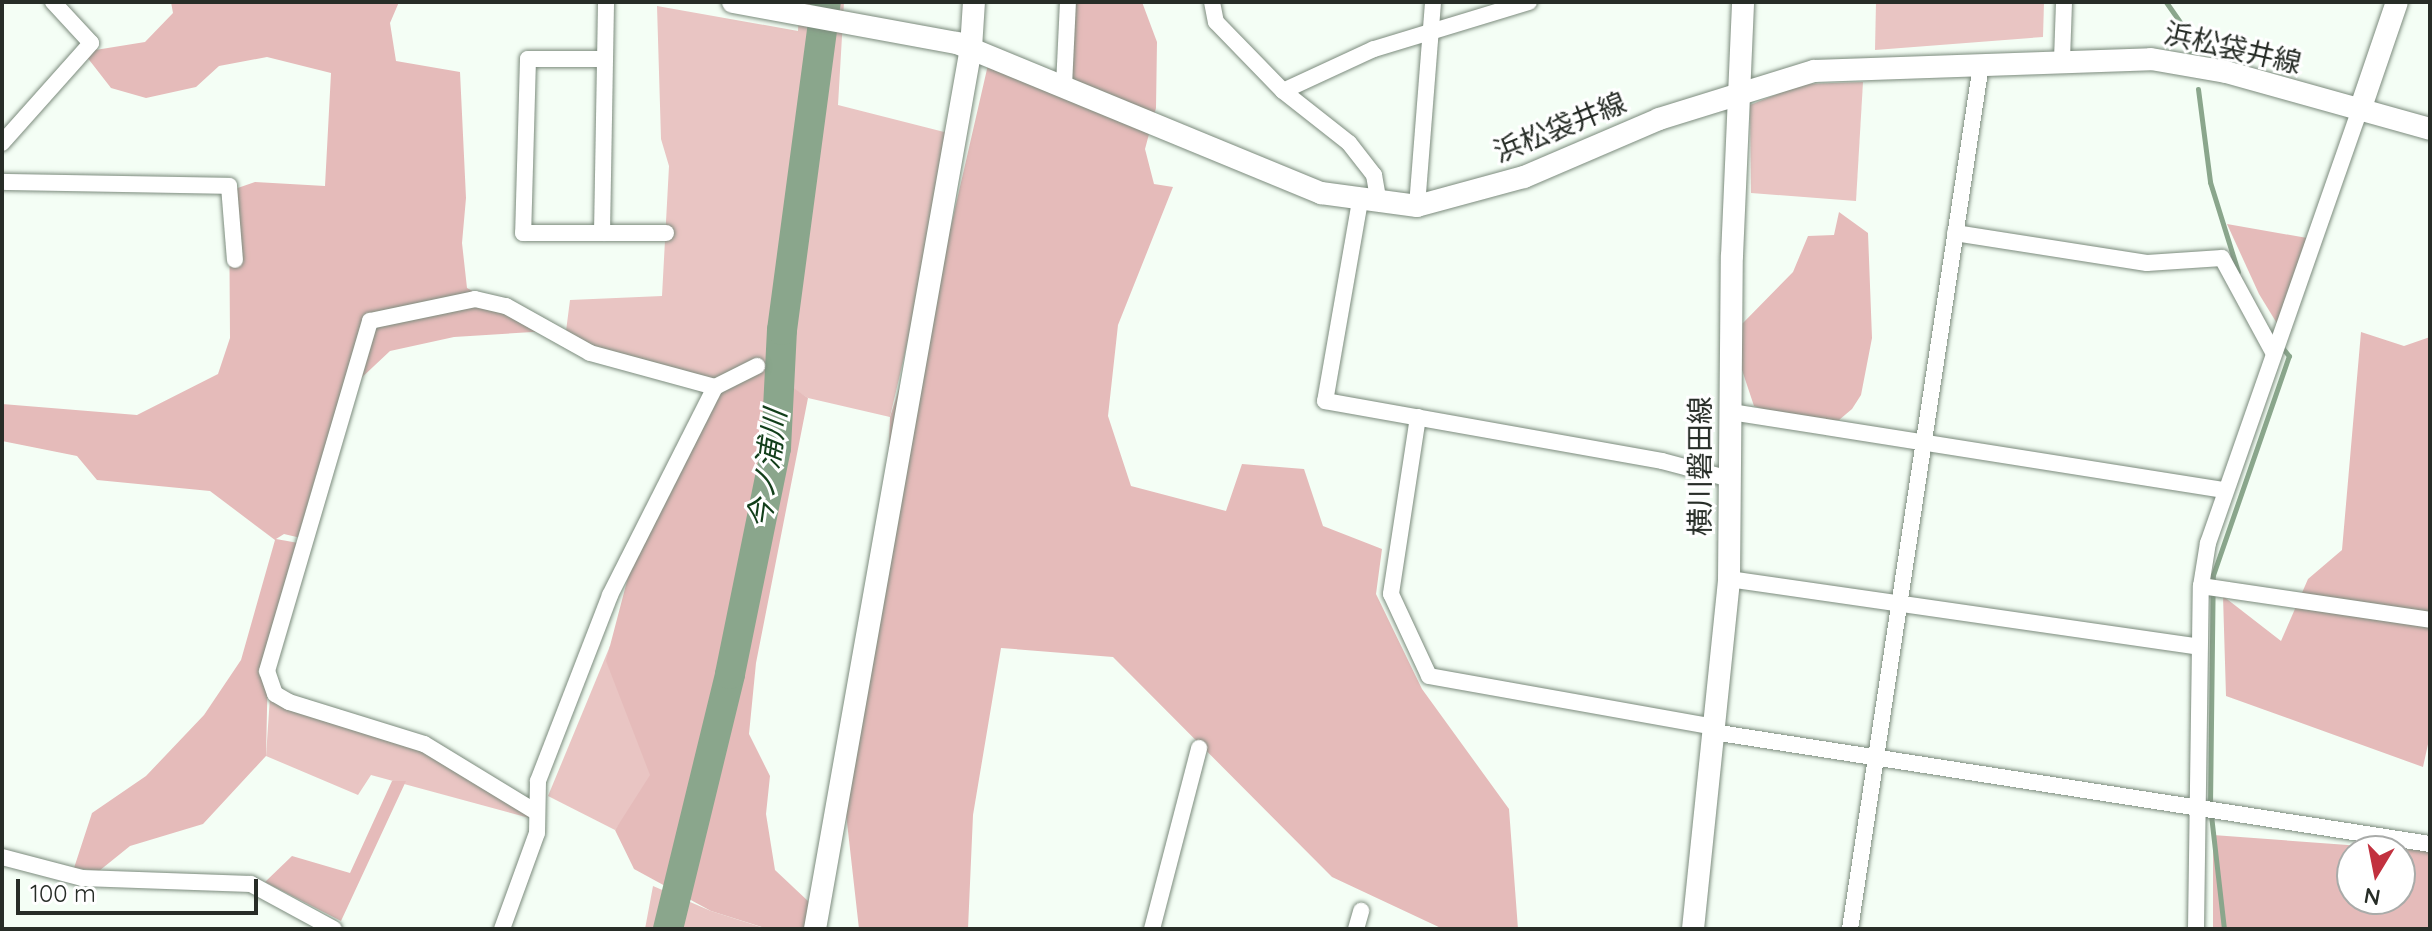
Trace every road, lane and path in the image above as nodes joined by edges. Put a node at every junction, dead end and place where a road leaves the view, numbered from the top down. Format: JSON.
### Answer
{"nodes":[{"id":1,"x":53,"y":2,"type":"edge"},
{"id":2,"x":606,"y":2,"type":"edge"},
{"id":3,"x":733,"y":2,"type":"edge"},
{"id":4,"x":974,"y":2,"type":"edge"},
{"id":5,"x":1068,"y":2,"type":"edge"},
{"id":6,"x":1212,"y":2,"type":"edge"},
{"id":7,"x":1433,"y":2,"type":"edge"},
{"id":8,"x":1529,"y":2,"type":"edge"},
{"id":9,"x":1743,"y":2,"type":"edge"},
{"id":10,"x":2064,"y":2,"type":"edge"},
{"id":11,"x":2397,"y":2,"type":"edge"},
{"id":12,"x":789,"y":7,"type":"edge"},
{"id":13,"x":1431,"y":30,"type":"junction"},
{"id":14,"x":971,"y":48,"type":"junction"},
{"id":15,"x":604,"y":59,"type":"junction"},
{"id":16,"x":2062,"y":60,"type":"junction"},
{"id":17,"x":1981,"y":65,"type":"junction"},
{"id":18,"x":1064,"y":86,"type":"junction"},
{"id":19,"x":1283,"y":91,"type":"junction"},
{"id":20,"x":1738,"y":92,"type":"junction"},
{"id":21,"x":2360,"y":110,"type":"junction"},
{"id":22,"x":2430,"y":129,"type":"edge"},
{"id":23,"x":2,"y":143,"type":"edge"},
{"id":24,"x":2,"y":182,"type":"edge"},
{"id":25,"x":1370,"y":202,"type":"junction"},
{"id":26,"x":1417,"y":206,"type":"junction"},
{"id":27,"x":602,"y":233,"type":"junction"},
{"id":28,"x":666,"y":233,"type":"dead end"},
{"id":29,"x":1955,"y":233,"type":"junction"},
{"id":30,"x":235,"y":260,"type":"dead end"},
{"id":31,"x":2273,"y":352,"type":"junction"},
{"id":32,"x":757,"y":366,"type":"dead end"},
{"id":33,"x":715,"y":387,"type":"junction"},
{"id":34,"x":1731,"y":412,"type":"junction"},
{"id":35,"x":1418,"y":417,"type":"junction"},
{"id":36,"x":1922,"y":442,"type":"junction"},
{"id":37,"x":1730,"y":479,"type":"junction"},
{"id":38,"x":2223,"y":490,"type":"junction"},
{"id":39,"x":1729,"y":579,"type":"junction"},
{"id":40,"x":2201,"y":586,"type":"junction"},
{"id":41,"x":1897,"y":603,"type":"junction"},
{"id":42,"x":2430,"y":620,"type":"edge"},
{"id":43,"x":2199,"y":647,"type":"junction"},
{"id":44,"x":1714,"y":730,"type":"junction"},
{"id":45,"x":1199,"y":748,"type":"dead end"},
{"id":46,"x":1874,"y":757,"type":"junction"},
{"id":47,"x":2197,"y":808,"type":"junction"},
{"id":48,"x":536,"y":812,"type":"junction"},
{"id":49,"x":2430,"y":844,"type":"edge"},
{"id":50,"x":2,"y":857,"type":"edge"},
{"id":51,"x":1361,"y":911,"type":"dead end"},
{"id":52,"x":334,"y":929,"type":"edge"},
{"id":53,"x":502,"y":929,"type":"edge"},
{"id":54,"x":815,"y":929,"type":"edge"},
{"id":55,"x":1152,"y":929,"type":"edge"},
{"id":56,"x":1356,"y":929,"type":"edge"},
{"id":57,"x":1693,"y":929,"type":"edge"},
{"id":58,"x":1850,"y":929,"type":"edge"},
{"id":59,"x":2196,"y":929,"type":"edge"}],
"edges":[{"from":1,"to":23,"type":"street"},
{"from":2,"to":15,"type":"street"},
{"from":3,"to":12,"type":"main road","name":"浜松袋井線"},
{"from":4,"to":14,"type":"main road"},
{"from":5,"to":18,"type":"street"},
{"from":6,"to":19,"type":"street"},
{"from":7,"to":13,"type":"street"},
{"from":8,"to":13,"type":"street"},
{"from":9,"to":20,"type":"main road","name":"横川磐田線"},
{"from":10,"to":16,"type":"street"},
{"from":11,"to":21,"type":"main road"},
{"from":12,"to":14,"type":"main road","name":"浜松袋井線"},
{"from":13,"to":19,"type":"street"},
{"from":13,"to":26,"type":"street"},
{"from":14,"to":18,"type":"main road","name":"浜松袋井線"},
{"from":14,"to":54,"type":"main road"},
{"from":15,"to":27,"type":"street"},
{"from":15,"to":27,"type":"street"},
{"from":16,"to":17,"type":"main road","name":"浜松袋井線"},
{"from":16,"to":21,"type":"main road","name":"浜松袋井線"},
{"from":17,"to":20,"type":"main road","name":"浜松袋井線"},
{"from":17,"to":29,"type":"street"},
{"from":18,"to":25,"type":"main road","name":"浜松袋井線"},
{"from":19,"to":25,"type":"street"},
{"from":20,"to":26,"type":"main road","name":"浜松袋井線"},
{"from":20,"to":34,"type":"main road","name":"横川磐田線"},
{"from":21,"to":22,"type":"main road","name":"浜松袋井線"},
{"from":21,"to":31,"type":"street"},
{"from":24,"to":30,"type":"street"},
{"from":25,"to":26,"type":"main road","name":"浜松袋井線"},
{"from":25,"to":35,"type":"street"},
{"from":27,"to":28,"type":"street"},
{"from":29,"to":31,"type":"street"},
{"from":29,"to":36,"type":"street"},
{"from":31,"to":38,"type":"street"},
{"from":32,"to":33,"type":"street"},
{"from":33,"to":48,"type":"street"},
{"from":33,"to":48,"type":"street"},
{"from":34,"to":36,"type":"street"},
{"from":34,"to":37,"type":"main road","name":"横川磐田線"},
{"from":35,"to":37,"type":"street"},
{"from":35,"to":44,"type":"street"},
{"from":36,"to":38,"type":"street"},
{"from":36,"to":41,"type":"street"},
{"from":37,"to":39,"type":"main road","name":"横川磐田線"},
{"from":38,"to":40,"type":"street"},
{"from":39,"to":41,"type":"street"},
{"from":39,"to":44,"type":"main road","name":"横川磐田線"},
{"from":40,"to":42,"type":"street"},
{"from":40,"to":43,"type":"street"},
{"from":41,"to":43,"type":"street"},
{"from":41,"to":46,"type":"street"},
{"from":43,"to":47,"type":"street"},
{"from":44,"to":46,"type":"street"},
{"from":44,"to":57,"type":"main road","name":"横川磐田線"},
{"from":45,"to":55,"type":"street"},
{"from":46,"to":47,"type":"street"},
{"from":46,"to":58,"type":"street"},
{"from":47,"to":49,"type":"street"},
{"from":47,"to":59,"type":"street"},
{"from":48,"to":53,"type":"street"},
{"from":50,"to":52,"type":"street"},
{"from":51,"to":56,"type":"street"}]}
